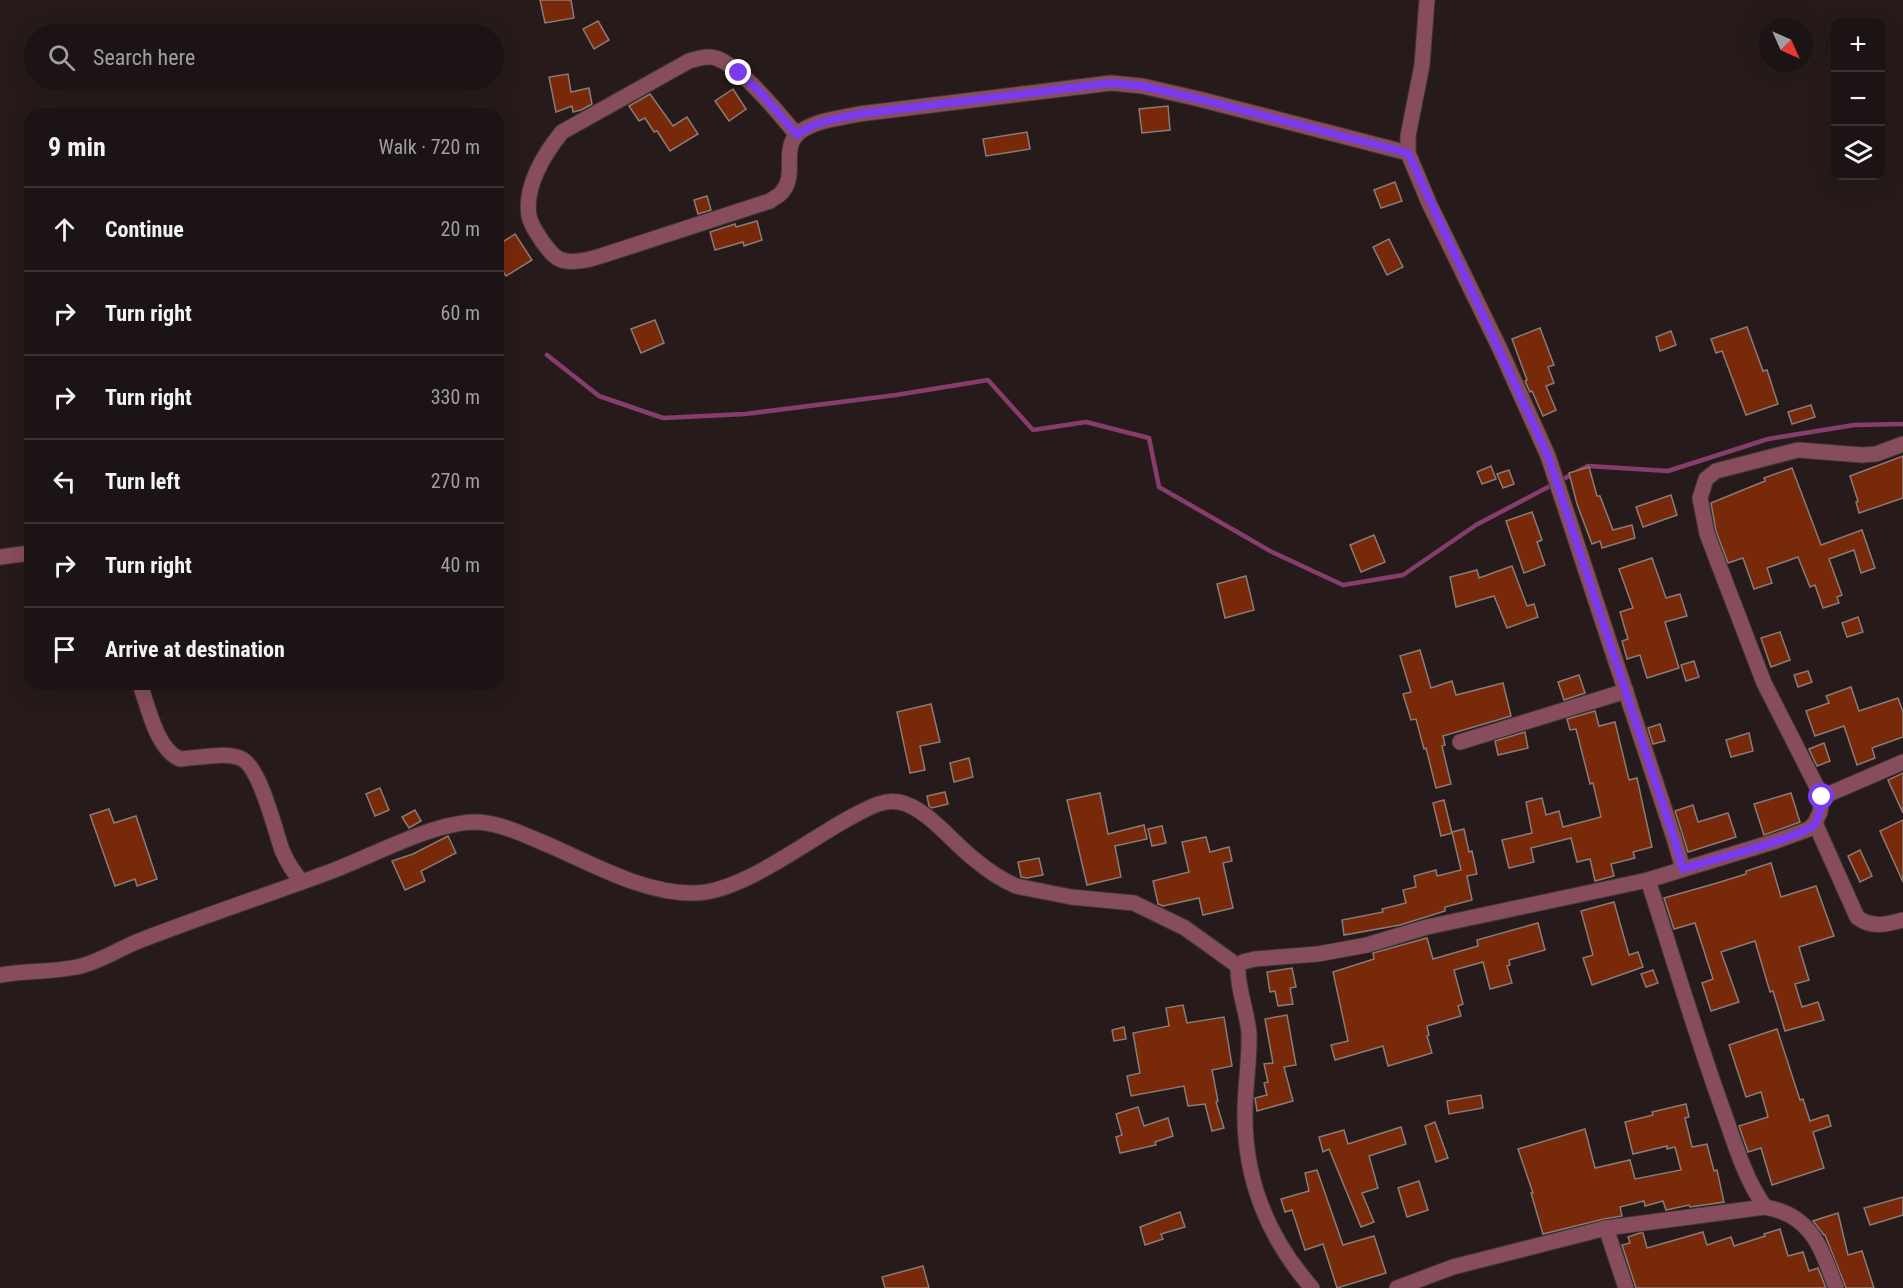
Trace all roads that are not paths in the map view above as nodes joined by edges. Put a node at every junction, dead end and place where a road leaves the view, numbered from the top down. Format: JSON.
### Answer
{"nodes":[{"id":1,"x":1427,"y":0,"type":"edge"},
{"id":2,"x":797,"y":135,"type":"junction"},
{"id":3,"x":1408,"y":153,"type":"junction"},
{"id":4,"x":1903,"y":444,"type":"edge"},
{"id":5,"x":24,"y":554,"type":"edge"},
{"id":6,"x":0,"y":557,"type":"edge"},
{"id":7,"x":142,"y":690,"type":"edge"},
{"id":8,"x":1626,"y":691,"type":"junction"},
{"id":9,"x":1460,"y":742,"type":"dead end"},
{"id":10,"x":1903,"y":762,"type":"edge"},
{"id":11,"x":1822,"y":797,"type":"junction"},
{"id":12,"x":1815,"y":824,"type":"junction"},
{"id":13,"x":1683,"y":869,"type":"junction"},
{"id":14,"x":1648,"y":880,"type":"junction"},
{"id":15,"x":302,"y":882,"type":"junction"},
{"id":16,"x":1903,"y":920,"type":"edge"},
{"id":17,"x":1238,"y":966,"type":"junction"},
{"id":18,"x":0,"y":975,"type":"edge"},
{"id":19,"x":1766,"y":1207,"type":"junction"},
{"id":20,"x":1606,"y":1228,"type":"junction"},
{"id":21,"x":1312,"y":1288,"type":"edge"},
{"id":22,"x":1396,"y":1288,"type":"edge"},
{"id":23,"x":1626,"y":1288,"type":"edge"},
{"id":24,"x":1836,"y":1288,"type":"edge"}],
"edges":[{"from":1,"to":3,"type":"street"},
{"from":2,"to":2,"type":"street"},
{"from":2,"to":3,"type":"street"},
{"from":3,"to":8,"type":"street"},
{"from":4,"to":11,"type":"street"},
{"from":5,"to":6,"type":"street"},
{"from":7,"to":15,"type":"street"},
{"from":8,"to":9,"type":"street"},
{"from":8,"to":13,"type":"street"},
{"from":10,"to":11,"type":"street"},
{"from":11,"to":12,"type":"street"},
{"from":12,"to":13,"type":"street"},
{"from":12,"to":16,"type":"street"},
{"from":13,"to":14,"type":"street"},
{"from":14,"to":17,"type":"street"},
{"from":14,"to":19,"type":"street"},
{"from":15,"to":17,"type":"street"},
{"from":15,"to":18,"type":"street"},
{"from":17,"to":21,"type":"street"},
{"from":19,"to":20,"type":"street"},
{"from":19,"to":24,"type":"street"},
{"from":20,"to":22,"type":"street"},
{"from":20,"to":23,"type":"street"}]}
